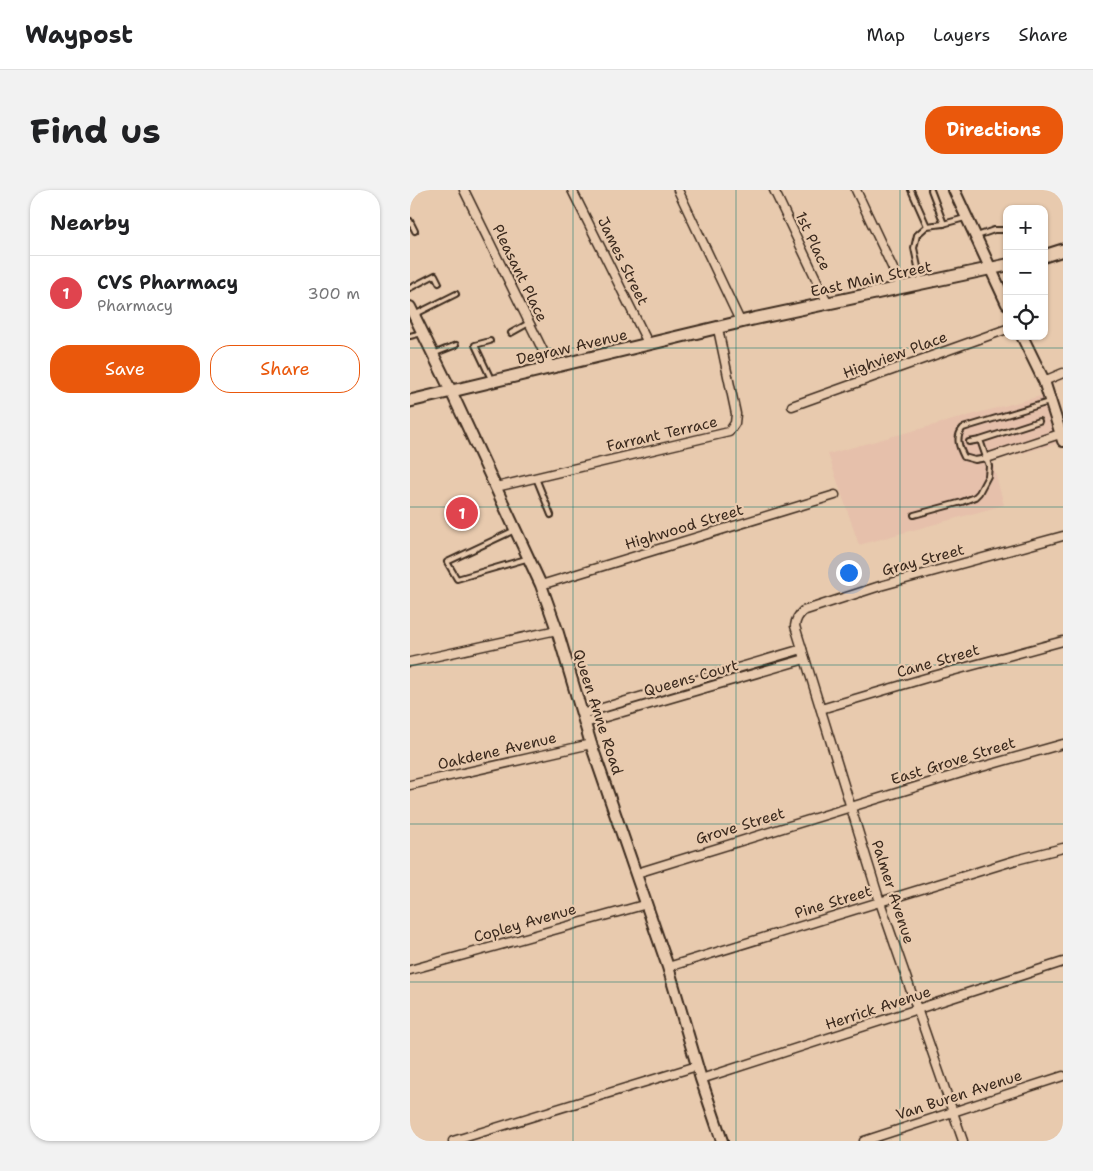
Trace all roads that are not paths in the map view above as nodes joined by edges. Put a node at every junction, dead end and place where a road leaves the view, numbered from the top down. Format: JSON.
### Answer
{"nodes":[{"id":1,"x":464,"y":190,"type":"edge"},
{"id":2,"x":572,"y":190,"type":"edge"},
{"id":3,"x":678,"y":190,"type":"edge"},
{"id":4,"x":774,"y":190,"type":"edge"},
{"id":5,"x":856,"y":190,"type":"edge"},
{"id":6,"x":911,"y":190,"type":"edge"},
{"id":7,"x":931,"y":190,"type":"edge"},
{"id":8,"x":954,"y":190,"type":"edge"},
{"id":9,"x":966,"y":217,"type":"junction"},
{"id":10,"x":410,"y":221,"type":"edge"},
{"id":11,"x":944,"y":224,"type":"junction"},
{"id":12,"x":927,"y":226,"type":"junction"},
{"id":13,"x":1003,"y":230,"type":"edge"},
{"id":14,"x":415,"y":231,"type":"dead end"},
{"id":15,"x":975,"y":236,"type":"junction"},
{"id":16,"x":1063,"y":250,"type":"edge"},
{"id":17,"x":1048,"y":255,"type":"edge"},
{"id":18,"x":1003,"y":266,"type":"edge"},
{"id":19,"x":990,"y":269,"type":"junction"},
{"id":20,"x":439,"y":282,"type":"dead end"},
{"id":21,"x":921,"y":284,"type":"junction"},
{"id":22,"x":410,"y":288,"type":"edge"},
{"id":23,"x":902,"y":288,"type":"junction"},
{"id":24,"x":456,"y":294,"type":"dead end"},
{"id":25,"x":1003,"y":296,"type":"edge"},
{"id":26,"x":828,"y":304,"type":"junction"},
{"id":27,"x":411,"y":311,"type":"edge"},
{"id":28,"x":529,"y":323,"type":"junction"},
{"id":29,"x":741,"y":323,"type":"junction"},
{"id":30,"x":718,"y":329,"type":"junction"},
{"id":31,"x":1003,"y":330,"type":"edge"},
{"id":32,"x":422,"y":332,"type":"junction"},
{"id":33,"x":510,"y":333,"type":"dead end"},
{"id":34,"x":410,"y":336,"type":"edge"},
{"id":35,"x":1024,"y":340,"type":"edge"},
{"id":36,"x":490,"y":341,"type":"dead end"},
{"id":37,"x":456,"y":345,"type":"dead end"},
{"id":38,"x":648,"y":345,"type":"junction"},
{"id":39,"x":433,"y":354,"type":"junction"},
{"id":40,"x":551,"y":368,"type":"junction"},
{"id":41,"x":1063,"y":373,"type":"edge"},
{"id":42,"x":492,"y":381,"type":"junction"},
{"id":43,"x":1044,"y":381,"type":"junction"},
{"id":44,"x":451,"y":391,"type":"junction"},
{"id":45,"x":410,"y":401,"type":"edge"},
{"id":46,"x":1051,"y":401,"type":"junction"},
{"id":47,"x":792,"y":406,"type":"dead end"},
{"id":48,"x":1039,"y":421,"type":"dead end"},
{"id":49,"x":1062,"y":436,"type":"edge"},
{"id":50,"x":980,"y":440,"type":"junction"},
{"id":51,"x":969,"y":442,"type":"dead end"},
{"id":52,"x":987,"y":458,"type":"junction"},
{"id":53,"x":536,"y":478,"type":"junction"},
{"id":54,"x":496,"y":487,"type":"junction"},
{"id":55,"x":835,"y":495,"type":"dead end"},
{"id":56,"x":551,"y":515,"type":"dead end"},
{"id":57,"x":914,"y":515,"type":"dead end"},
{"id":58,"x":516,"y":529,"type":"junction"},
{"id":59,"x":1063,"y":536,"type":"edge"},
{"id":60,"x":528,"y":558,"type":"junction"},
{"id":61,"x":541,"y":586,"type":"junction"},
{"id":62,"x":557,"y":630,"type":"junction"},
{"id":63,"x":1063,"y":641,"type":"edge"},
{"id":64,"x":802,"y":649,"type":"junction"},
{"id":65,"x":805,"y":659,"type":"junction"},
{"id":66,"x":410,"y":662,"type":"edge"},
{"id":67,"x":728,"y":671,"type":"junction"},
{"id":68,"x":731,"y":681,"type":"junction"},
{"id":69,"x":659,"y":691,"type":"junction"},
{"id":70,"x":662,"y":701,"type":"junction"},
{"id":71,"x":821,"y":709,"type":"junction"},
{"id":72,"x":584,"y":719,"type":"junction"},
{"id":73,"x":591,"y":744,"type":"junction"},
{"id":74,"x":1063,"y":744,"type":"edge"},
{"id":75,"x":410,"y":785,"type":"edge"},
{"id":76,"x":851,"y":806,"type":"junction"},
{"id":77,"x":1063,"y":848,"type":"edge"},
{"id":78,"x":636,"y":872,"type":"junction"},
{"id":79,"x":880,"y":902,"type":"junction"},
{"id":80,"x":648,"y":904,"type":"junction"},
{"id":81,"x":1063,"y":962,"type":"edge"},
{"id":82,"x":668,"y":967,"type":"junction"},
{"id":83,"x":410,"y":970,"type":"edge"},
{"id":84,"x":918,"y":1009,"type":"junction"},
{"id":85,"x":697,"y":1066,"type":"junction"},
{"id":86,"x":1063,"y":1076,"type":"edge"},
{"id":87,"x":701,"y":1079,"type":"junction"},
{"id":88,"x":953,"y":1112,"type":"junction"},
{"id":89,"x":453,"y":1141,"type":"edge"},
{"id":90,"x":722,"y":1141,"type":"edge"},
{"id":91,"x":864,"y":1141,"type":"edge"},
{"id":92,"x":963,"y":1141,"type":"edge"}],
"edges":[{"from":1,"to":28,"type":"street","name":"Pleasant Place"},
{"from":2,"to":38,"type":"street","name":"James Street"},
{"from":3,"to":29,"type":"street"},
{"from":4,"to":26,"type":"street","name":"1st Place"},
{"from":5,"to":23,"type":"street"},
{"from":6,"to":12,"type":"lane"},
{"from":7,"to":11,"type":"lane"},
{"from":8,"to":9,"type":"street"},
{"from":9,"to":11,"type":"lane"},
{"from":9,"to":15,"type":"street"},
{"from":10,"to":14,"type":"lane"},
{"from":11,"to":12,"type":"lane"},
{"from":12,"to":21,"type":"lane"},
{"from":13,"to":15,"type":"lane"},
{"from":15,"to":19,"type":"street"},
{"from":16,"to":17,"type":"main road"},
{"from":18,"to":19,"type":"main road","name":"East Main Street"},
{"from":19,"to":21,"type":"main road","name":"East Main Street"},
{"from":19,"to":25,"type":"street"},
{"from":20,"to":22,"type":"lane"},
{"from":21,"to":23,"type":"main road","name":"East Main Street"},
{"from":23,"to":26,"type":"main road","name":"East Main Street"},
{"from":24,"to":27,"type":"lane"},
{"from":26,"to":29,"type":"main road","name":"East Main Street"},
{"from":27,"to":32,"type":"street","name":"Queen Anne Road"},
{"from":28,"to":33,"type":"lane"},
{"from":28,"to":40,"type":"street","name":"Pleasant Place"},
{"from":29,"to":30,"type":"main road","name":"Degraw Avenue"},
{"from":30,"to":38,"type":"main road","name":"Degraw Avenue"},
{"from":30,"to":53,"type":"street","name":"Farrant Terrace"},
{"from":31,"to":47,"type":"street","name":"Highview Place"},
{"from":32,"to":34,"type":"lane"},
{"from":32,"to":39,"type":"street","name":"Queen Anne Road"},
{"from":35,"to":43,"type":"street"},
{"from":36,"to":42,"type":"lane"},
{"from":37,"to":39,"type":"lane"},
{"from":38,"to":40,"type":"main road","name":"Degraw Avenue"},
{"from":39,"to":44,"type":"street","name":"Queen Anne Road"},
{"from":40,"to":42,"type":"main road","name":"Degraw Avenue"},
{"from":41,"to":43,"type":"street"},
{"from":42,"to":44,"type":"main road","name":"Degraw Avenue"},
{"from":43,"to":46,"type":"street"},
{"from":44,"to":45,"type":"main road","name":"Degraw Avenue"},
{"from":44,"to":54,"type":"street","name":"Queen Anne Road"},
{"from":46,"to":49,"type":"street"},
{"from":46,"to":52,"type":"lane"},
{"from":48,"to":50,"type":"lane"},
{"from":49,"to":52,"type":"street"},
{"from":50,"to":51,"type":"lane"},
{"from":50,"to":52,"type":"lane"},
{"from":52,"to":57,"type":"lane"},
{"from":53,"to":54,"type":"street","name":"Farrant Terrace"},
{"from":53,"to":56,"type":"lane"},
{"from":54,"to":58,"type":"street","name":"Queen Anne Road"},
{"from":55,"to":61,"type":"street","name":"Highwood Street"},
{"from":58,"to":60,"type":"street","name":"Queen Anne Road"},
{"from":58,"to":60,"type":"lane"},
{"from":59,"to":64,"type":"street","name":"Gray Street"},
{"from":60,"to":61,"type":"street","name":"Queen Anne Road"},
{"from":61,"to":62,"type":"street","name":"Queen Anne Road"},
{"from":62,"to":66,"type":"street"},
{"from":62,"to":72,"type":"street","name":"Queen Anne Road"},
{"from":63,"to":71,"type":"street","name":"Cane Street"},
{"from":64,"to":65,"type":"street","name":"Palmer Avenue"},
{"from":64,"to":67,"type":"street","name":"Queens Court"},
{"from":65,"to":68,"type":"street","name":"Queens Court"},
{"from":65,"to":71,"type":"street","name":"Palmer Avenue"},
{"from":67,"to":68,"type":"lane"},
{"from":67,"to":69,"type":"street","name":"Queens Court"},
{"from":68,"to":70,"type":"street","name":"Queens Court"},
{"from":69,"to":70,"type":"lane"},
{"from":69,"to":72,"type":"street","name":"Queens Court"},
{"from":70,"to":72,"type":"street","name":"Queens Court"},
{"from":71,"to":76,"type":"street","name":"Palmer Avenue"},
{"from":72,"to":73,"type":"street","name":"Queen Anne Road"},
{"from":73,"to":75,"type":"street","name":"Oakdene Avenue"},
{"from":73,"to":78,"type":"street","name":"Queen Anne Road"},
{"from":74,"to":76,"type":"street","name":"East Grove Street"},
{"from":76,"to":78,"type":"street","name":"Grove Street"},
{"from":76,"to":79,"type":"street","name":"Palmer Avenue"},
{"from":77,"to":79,"type":"street","name":"Pine Street"},
{"from":78,"to":80,"type":"street","name":"Queen Anne Road"},
{"from":79,"to":82,"type":"street","name":"Pine Street"},
{"from":79,"to":84,"type":"street","name":"Palmer Avenue"},
{"from":80,"to":82,"type":"street","name":"Queen Anne Road"},
{"from":80,"to":83,"type":"street","name":"Copley Avenue"},
{"from":81,"to":84,"type":"street","name":"Herrick Avenue"},
{"from":82,"to":85,"type":"street","name":"Queen Anne Road"},
{"from":84,"to":87,"type":"street","name":"Herrick Avenue"},
{"from":84,"to":88,"type":"street","name":"Palmer Avenue"},
{"from":85,"to":87,"type":"street","name":"Queen Anne Road"},
{"from":85,"to":89,"type":"street"},
{"from":86,"to":88,"type":"street","name":"Van Buren Avenue"},
{"from":87,"to":90,"type":"street","name":"Queen Anne Road"},
{"from":88,"to":91,"type":"street","name":"Van Buren Avenue"},
{"from":88,"to":92,"type":"street","name":"Palmer Avenue"}]}
